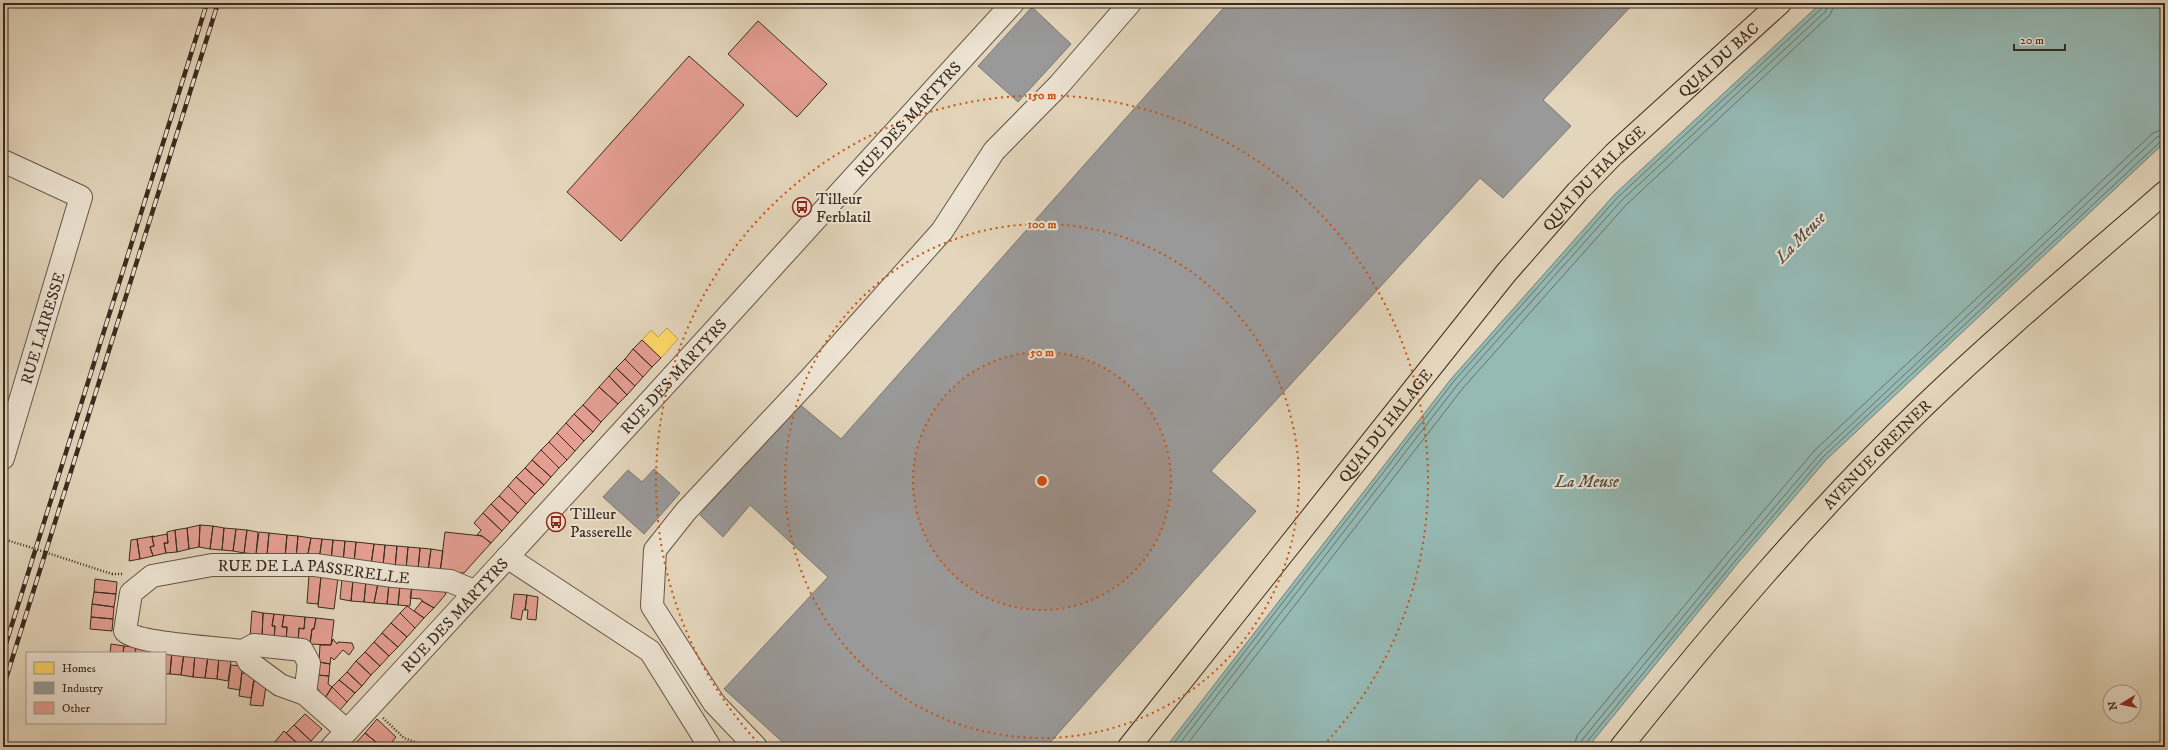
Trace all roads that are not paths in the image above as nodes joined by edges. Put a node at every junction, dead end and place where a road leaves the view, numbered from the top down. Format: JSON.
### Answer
{"nodes":[{"id":1,"x":1013,"y":3,"type":"edge"},
{"id":2,"x":1130,"y":3,"type":"edge"},
{"id":3,"x":1780,"y":3,"type":"edge"},
{"id":4,"x":1655,"y":116,"type":"joint"},
{"id":5,"x":3,"y":161,"type":"edge"},
{"id":6,"x":2165,"y":192,"type":"edge"},
{"id":7,"x":3,"y":458,"type":"edge"},
{"id":8,"x":507,"y":557,"type":"junction"},
{"id":9,"x":474,"y":591,"type":"junction"},
{"id":10,"x":243,"y":651,"type":"junction"},
{"id":11,"x":305,"y":694,"type":"junction"},
{"id":12,"x":347,"y":731,"type":"junction"},
{"id":13,"x":332,"y":747,"type":"edge"},
{"id":14,"x":710,"y":747,"type":"edge"},
{"id":15,"x":756,"y":747,"type":"edge"},
{"id":16,"x":1129,"y":747,"type":"edge"},
{"id":17,"x":1621,"y":747,"type":"edge"}],
"edges":[{"from":1,"to":8,"type":"street","name":"RUE DES MARTYRS"},
{"from":2,"to":15,"type":"street"},
{"from":3,"to":4,"type":"main road","name":"QUAI DU BAC"},
{"from":4,"to":16,"type":"main road","name":"QUAI DU HALAGE"},
{"from":5,"to":7,"type":"street","name":"RUE LAIRESSE"},
{"from":6,"to":17,"type":"main road","name":"AVENUE GREINER"},
{"from":8,"to":9,"type":"street","name":"RUE DES MARTYRS"},
{"from":8,"to":14,"type":"street"},
{"from":9,"to":10,"type":"street","name":"RUE DE LA PASSERELLE"},
{"from":9,"to":12,"type":"street","name":"RUE DES MARTYRS"},
{"from":10,"to":11,"type":"street"},
{"from":10,"to":11,"type":"street"},
{"from":11,"to":12,"type":"street"},
{"from":12,"to":13,"type":"street","name":"RUE DES MARTYRS"}]}
